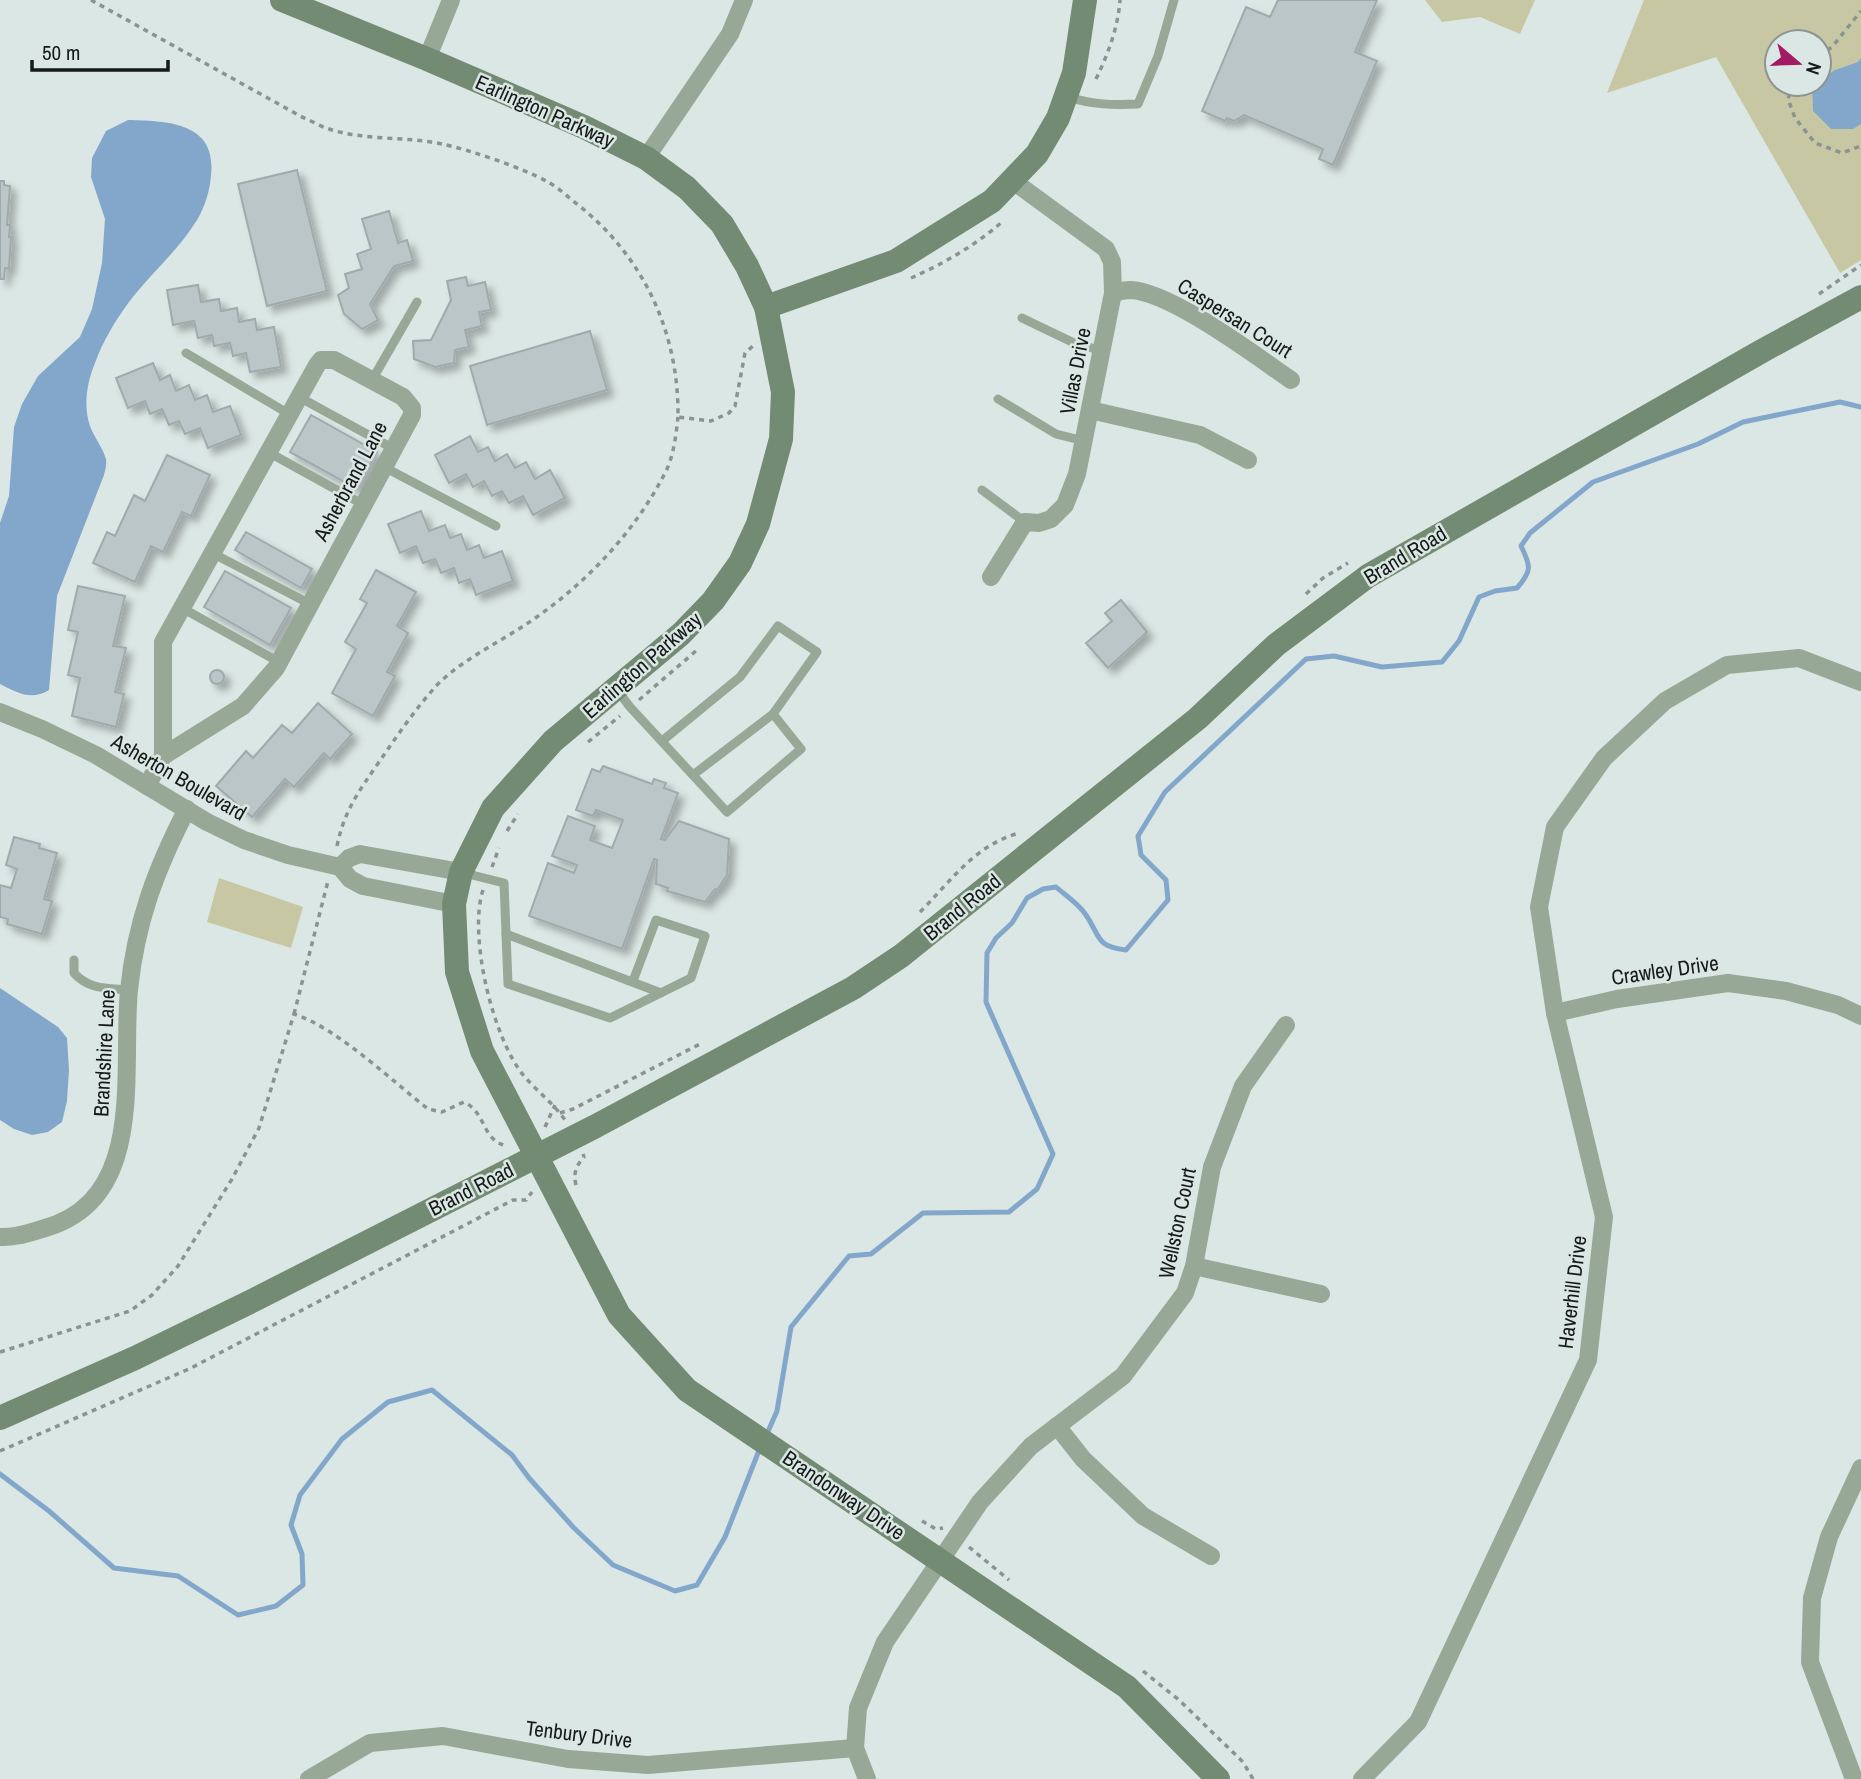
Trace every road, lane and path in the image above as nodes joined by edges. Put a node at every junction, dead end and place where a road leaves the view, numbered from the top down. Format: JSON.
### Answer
{"nodes":[{"id":1,"x":90,"y":0,"type":"edge"},
{"id":2,"x":282,"y":0,"type":"edge"},
{"id":3,"x":451,"y":0,"type":"edge"},
{"id":4,"x":744,"y":0,"type":"edge"},
{"id":5,"x":1086,"y":0,"type":"edge"},
{"id":6,"x":1174,"y":0,"type":"edge"},
{"id":7,"x":1861,"y":12,"type":"edge"},
{"id":8,"x":1833,"y":46,"type":"edge"},
{"id":9,"x":427,"y":59,"type":"junction"},
{"id":10,"x":1066,"y":96,"type":"junction"},
{"id":11,"x":1788,"y":98,"type":"edge"},
{"id":12,"x":1861,"y":146,"type":"edge"},
{"id":13,"x":646,"y":158,"type":"junction"},
{"id":14,"x":1013,"y":181,"type":"junction"},
{"id":15,"x":1113,"y":293,"type":"junction"},
{"id":16,"x":1861,"y":297,"type":"edge"},
{"id":17,"x":417,"y":302,"type":"dead end"},
{"id":18,"x":766,"y":307,"type":"junction"},
{"id":19,"x":1022,"y":318,"type":"dead end"},
{"id":20,"x":773,"y":340,"type":"junction"},
{"id":21,"x":1102,"y":351,"type":"junction"},
{"id":22,"x":186,"y":353,"type":"dead end"},
{"id":23,"x":372,"y":380,"type":"junction"},
{"id":24,"x":1291,"y":380,"type":"dead end"},
{"id":25,"x":299,"y":397,"type":"junction"},
{"id":26,"x":998,"y":399,"type":"dead end"},
{"id":27,"x":1090,"y":410,"type":"junction"},
{"id":28,"x":289,"y":414,"type":"junction"},
{"id":29,"x":678,"y":417,"type":"junction"},
{"id":30,"x":1084,"y":441,"type":"junction"},
{"id":31,"x":394,"y":449,"type":"junction"},
{"id":32,"x":268,"y":452,"type":"junction"},
{"id":33,"x":1248,"y":460,"type":"dead end"},
{"id":34,"x":384,"y":467,"type":"junction"},
{"id":35,"x":982,"y":490,"type":"dead end"},
{"id":36,"x":364,"y":505,"type":"junction"},
{"id":37,"x":1025,"y":522,"type":"junction"},
{"id":38,"x":496,"y":526,"type":"dead end"},
{"id":39,"x":212,"y":553,"type":"junction"},
{"id":40,"x":991,"y":577,"type":"dead end"},
{"id":41,"x":310,"y":604,"type":"junction"},
{"id":42,"x":182,"y":608,"type":"junction"},
{"id":43,"x":279,"y":662,"type":"junction"},
{"id":44,"x":1861,"y":682,"type":"edge"},
{"id":45,"x":615,"y":689,"type":"junction"},
{"id":46,"x":0,"y":712,"type":"edge"},
{"id":47,"x":773,"y":714,"type":"junction"},
{"id":48,"x":662,"y":741,"type":"junction"},
{"id":49,"x":163,"y":756,"type":"junction"},
{"id":50,"x":693,"y":775,"type":"junction"},
{"id":51,"x":147,"y":786,"type":"junction"},
{"id":52,"x":187,"y":809,"type":"junction"},
{"id":53,"x":336,"y":866,"type":"junction"},
{"id":54,"x":461,"y":872,"type":"junction"},
{"id":55,"x":454,"y":904,"type":"junction"},
{"id":56,"x":506,"y":934,"type":"junction"},
{"id":57,"x":74,"y":960,"type":"dead end"},
{"id":58,"x":633,"y":981,"type":"junction"},
{"id":59,"x":129,"y":990,"type":"junction"},
{"id":60,"x":662,"y":993,"type":"junction"},
{"id":61,"x":1555,"y":1013,"type":"junction"},
{"id":62,"x":294,"y":1014,"type":"junction"},
{"id":63,"x":1861,"y":1016,"type":"edge"},
{"id":64,"x":1286,"y":1026,"type":"dead end"},
{"id":65,"x":505,"y":1147,"type":"dead end"},
{"id":66,"x":535,"y":1156,"type":"junction"},
{"id":67,"x":584,"y":1157,"type":"dead end"},
{"id":68,"x":574,"y":1176,"type":"junction"},
{"id":69,"x":548,"y":1181,"type":"junction"},
{"id":70,"x":582,"y":1196,"type":"dead end"},
{"id":71,"x":0,"y":1237,"type":"edge"},
{"id":72,"x":1194,"y":1266,"type":"junction"},
{"id":73,"x":1321,"y":1294,"type":"dead end"},
{"id":74,"x":0,"y":1352,"type":"edge"},
{"id":75,"x":0,"y":1418,"type":"edge"},
{"id":76,"x":1057,"y":1426,"type":"junction"},
{"id":77,"x":0,"y":1451,"type":"edge"},
{"id":78,"x":1861,"y":1468,"type":"edge"},
{"id":79,"x":1212,"y":1556,"type":"dead end"},
{"id":80,"x":939,"y":1560,"type":"junction"},
{"id":81,"x":855,"y":1748,"type":"junction"},
{"id":82,"x":309,"y":1779,"type":"edge"},
{"id":83,"x":867,"y":1779,"type":"edge"},
{"id":84,"x":1218,"y":1779,"type":"edge"},
{"id":85,"x":1362,"y":1779,"type":"edge"},
{"id":86,"x":1854,"y":1779,"type":"edge"}],
"edges":[{"from":1,"to":29,"type":"path"},
{"from":2,"to":9,"type":"street","name":"Earlington Parkway"},
{"from":3,"to":9,"type":"street"},
{"from":4,"to":13,"type":"street"},
{"from":5,"to":10,"type":"street"},
{"from":6,"to":10,"type":"lane"},
{"from":7,"to":8,"type":"path"},
{"from":9,"to":13,"type":"street","name":"Earlington Parkway"},
{"from":10,"to":14,"type":"street"},
{"from":11,"to":12,"type":"path"},
{"from":13,"to":18,"type":"street","name":"Earlington Parkway"},
{"from":14,"to":15,"type":"street","name":"Villas Drive"},
{"from":14,"to":18,"type":"street"},
{"from":15,"to":21,"type":"street","name":"Villas Drive"},
{"from":15,"to":24,"type":"street","name":"Caspersan Court"},
{"from":16,"to":66,"type":"street","name":"Brand Road"},
{"from":17,"to":23,"type":"lane"},
{"from":18,"to":20,"type":"street","name":"Earlington Parkway"},
{"from":19,"to":21,"type":"lane"},
{"from":20,"to":29,"type":"path"},
{"from":20,"to":45,"type":"street","name":"Earlington Parkway"},
{"from":21,"to":27,"type":"street","name":"Villas Drive"},
{"from":22,"to":28,"type":"lane"},
{"from":23,"to":25,"type":"street","name":"Asherbrand Lane"},
{"from":23,"to":31,"type":"street","name":"Asherbrand Lane"},
{"from":25,"to":28,"type":"street","name":"Asherbrand Lane"},
{"from":25,"to":31,"type":"lane"},
{"from":26,"to":30,"type":"lane"},
{"from":27,"to":30,"type":"street","name":"Villas Drive"},
{"from":27,"to":33,"type":"street"},
{"from":28,"to":32,"type":"street","name":"Asherbrand Lane"},
{"from":29,"to":53,"type":"path"},
{"from":30,"to":37,"type":"street","name":"Villas Drive"},
{"from":31,"to":34,"type":"street","name":"Asherbrand Lane"},
{"from":32,"to":36,"type":"lane"},
{"from":32,"to":39,"type":"street","name":"Asherbrand Lane"},
{"from":34,"to":36,"type":"street","name":"Asherbrand Lane"},
{"from":34,"to":38,"type":"lane"},
{"from":35,"to":37,"type":"lane"},
{"from":36,"to":41,"type":"street","name":"Asherbrand Lane"},
{"from":37,"to":40,"type":"street"},
{"from":39,"to":41,"type":"lane"},
{"from":39,"to":42,"type":"street","name":"Asherbrand Lane"},
{"from":41,"to":43,"type":"street","name":"Asherbrand Lane"},
{"from":42,"to":43,"type":"lane"},
{"from":42,"to":49,"type":"street","name":"Asherbrand Lane"},
{"from":43,"to":49,"type":"street","name":"Asherbrand Lane"},
{"from":44,"to":61,"type":"street","name":"Haverhill Drive"},
{"from":45,"to":48,"type":"lane"},
{"from":45,"to":54,"type":"street","name":"Earlington Parkway"},
{"from":46,"to":51,"type":"street","name":"Asherton Boulevard"},
{"from":47,"to":48,"type":"lane"},
{"from":47,"to":50,"type":"lane"},
{"from":47,"to":50,"type":"lane"},
{"from":48,"to":50,"type":"lane"},
{"from":49,"to":51,"type":"street","name":"Asherbrand Lane"},
{"from":51,"to":52,"type":"street","name":"Asherton Boulevard"},
{"from":52,"to":53,"type":"street","name":"Asherton Boulevard"},
{"from":52,"to":59,"type":"street","name":"Brandshire Lane"},
{"from":53,"to":54,"type":"street"},
{"from":53,"to":55,"type":"street","name":"Asherton Boulevard"},
{"from":53,"to":62,"type":"path"},
{"from":54,"to":55,"type":"street","name":"Earlington Parkway"},
{"from":54,"to":56,"type":"lane"},
{"from":55,"to":66,"type":"street","name":"Earlington Parkway"},
{"from":56,"to":58,"type":"lane"},
{"from":56,"to":60,"type":"lane"},
{"from":57,"to":59,"type":"lane"},
{"from":58,"to":60,"type":"lane"},
{"from":58,"to":60,"type":"lane"},
{"from":59,"to":71,"type":"street","name":"Brandshire Lane"},
{"from":61,"to":63,"type":"street","name":"Crawley Drive"},
{"from":61,"to":85,"type":"street","name":"Haverhill Drive"},
{"from":62,"to":65,"type":"path"},
{"from":62,"to":74,"type":"path"},
{"from":64,"to":72,"type":"street","name":"Wellston Court"},
{"from":66,"to":69,"type":"street","name":"Brandonway Drive"},
{"from":66,"to":75,"type":"street","name":"Brand Road"},
{"from":67,"to":68,"type":"path"},
{"from":68,"to":69,"type":"path"},
{"from":68,"to":70,"type":"path"},
{"from":69,"to":77,"type":"path"},
{"from":69,"to":80,"type":"street","name":"Brandonway Drive"},
{"from":72,"to":73,"type":"street"},
{"from":72,"to":76,"type":"street","name":"Wellston Court"},
{"from":76,"to":79,"type":"street"},
{"from":76,"to":80,"type":"street","name":"Wellston Court"},
{"from":78,"to":86,"type":"street"},
{"from":80,"to":81,"type":"street","name":"Wellston Court"},
{"from":80,"to":84,"type":"street","name":"Brandonway Drive"},
{"from":81,"to":82,"type":"street","name":"Tenbury Drive"},
{"from":81,"to":83,"type":"street"}]}
